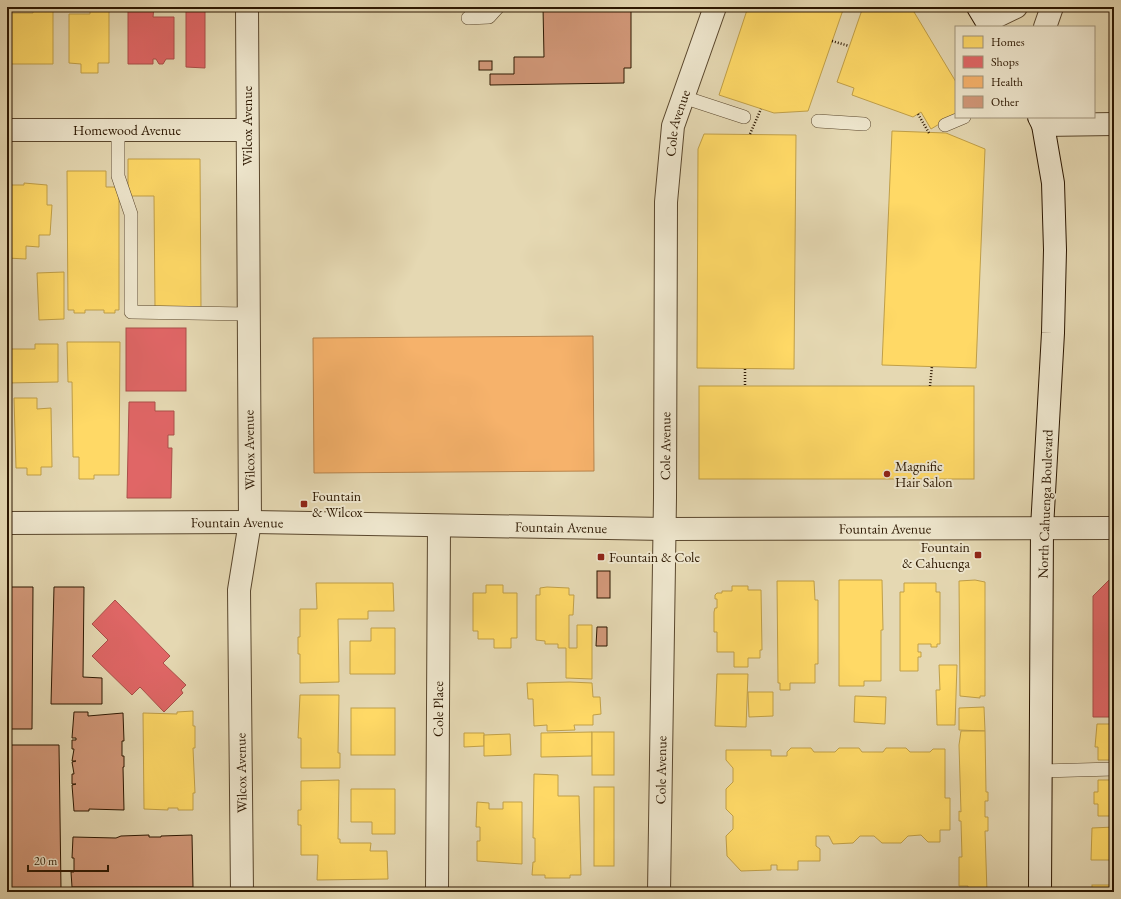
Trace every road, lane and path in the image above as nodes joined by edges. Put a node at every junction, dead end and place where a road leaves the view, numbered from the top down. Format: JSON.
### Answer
{"nodes":[{"id":1,"x":247,"y":7,"type":"edge"},
{"id":2,"x":498,"y":7,"type":"edge"},
{"id":3,"x":714,"y":7,"type":"edge"},
{"id":4,"x":1016,"y":7,"type":"edge"},
{"id":5,"x":1052,"y":7,"type":"edge"},
{"id":6,"x":468,"y":18,"type":"dead end"},
{"id":7,"x":985,"y":18,"type":"edge"},
{"id":8,"x":1045,"y":26,"type":"edge"},
{"id":9,"x":832,"y":41,"type":"dead end"},
{"id":10,"x":849,"y":46,"type":"dead end"},
{"id":11,"x":683,"y":97,"type":"junction"},
{"id":12,"x":761,"y":109,"type":"dead end"},
{"id":13,"x":918,"y":114,"type":"dead end"},
{"id":14,"x":744,"y":117,"type":"dead end"},
{"id":15,"x":962,"y":118,"type":"edge"},
{"id":16,"x":1041,"y":121,"type":"edge"},
{"id":17,"x":818,"y":122,"type":"dead end"},
{"id":18,"x":864,"y":124,"type":"dead end"},
{"id":19,"x":1114,"y":124,"type":"edge"},
{"id":20,"x":945,"y":125,"type":"dead end"},
{"id":21,"x":7,"y":130,"type":"edge"},
{"id":22,"x":118,"y":130,"type":"junction"},
{"id":23,"x":247,"y":130,"type":"junction"},
{"id":24,"x":929,"y":133,"type":"dead end"},
{"id":25,"x":750,"y":134,"type":"dead end"},
{"id":26,"x":247,"y":314,"type":"junction"},
{"id":27,"x":932,"y":366,"type":"dead end"},
{"id":28,"x":745,"y":369,"type":"dead end"},
{"id":29,"x":745,"y":386,"type":"dead end"},
{"id":30,"x":930,"y":386,"type":"dead end"},
{"id":31,"x":250,"y":522,"type":"junction"},
{"id":32,"x":7,"y":523,"type":"edge"},
{"id":33,"x":439,"y":526,"type":"junction"},
{"id":34,"x":1042,"y":528,"type":"junction"},
{"id":35,"x":1114,"y":528,"type":"edge"},
{"id":36,"x":665,"y":529,"type":"junction"},
{"id":37,"x":1114,"y":769,"type":"edge"},
{"id":38,"x":1041,"y":771,"type":"junction"},
{"id":39,"x":242,"y":892,"type":"edge"},
{"id":40,"x":436,"y":892,"type":"edge"},
{"id":41,"x":659,"y":892,"type":"edge"},
{"id":42,"x":1040,"y":892,"type":"edge"}],
"edges":[{"from":1,"to":23,"type":"street","name":"Wilcox Avenue"},
{"from":2,"to":6,"type":"lane"},
{"from":3,"to":11,"type":"street","name":"Cole Avenue"},
{"from":4,"to":7,"type":"street"},
{"from":5,"to":8,"type":"street"},
{"from":9,"to":10,"type":"path"},
{"from":11,"to":14,"type":"lane"},
{"from":11,"to":36,"type":"street","name":"Cole Avenue"},
{"from":12,"to":25,"type":"path","bridge":true},
{"from":13,"to":24,"type":"path","bridge":true},
{"from":15,"to":20,"type":"lane"},
{"from":16,"to":19,"type":"street"},
{"from":16,"to":34,"type":"street","name":"North Cahuenga Boulevard"},
{"from":17,"to":18,"type":"lane"},
{"from":21,"to":22,"type":"street","name":"Homewood Avenue"},
{"from":22,"to":23,"type":"street","name":"Homewood Avenue"},
{"from":22,"to":26,"type":"lane"},
{"from":23,"to":26,"type":"street","name":"Wilcox Avenue"},
{"from":26,"to":31,"type":"street","name":"Wilcox Avenue"},
{"from":27,"to":30,"type":"path"},
{"from":28,"to":29,"type":"path"},
{"from":31,"to":32,"type":"street","name":"Fountain Avenue"},
{"from":31,"to":33,"type":"street","name":"Fountain Avenue"},
{"from":31,"to":39,"type":"street","name":"Wilcox Avenue"},
{"from":33,"to":36,"type":"street","name":"Fountain Avenue"},
{"from":33,"to":40,"type":"street","name":"Cole Place"},
{"from":34,"to":35,"type":"street","name":"Fountain Avenue"},
{"from":34,"to":36,"type":"street","name":"Fountain Avenue"},
{"from":34,"to":38,"type":"street","name":"North Cahuenga Boulevard"},
{"from":36,"to":41,"type":"street","name":"Cole Avenue"},
{"from":37,"to":38,"type":"lane"},
{"from":38,"to":42,"type":"street","name":"North Cahuenga Boulevard"}]}
